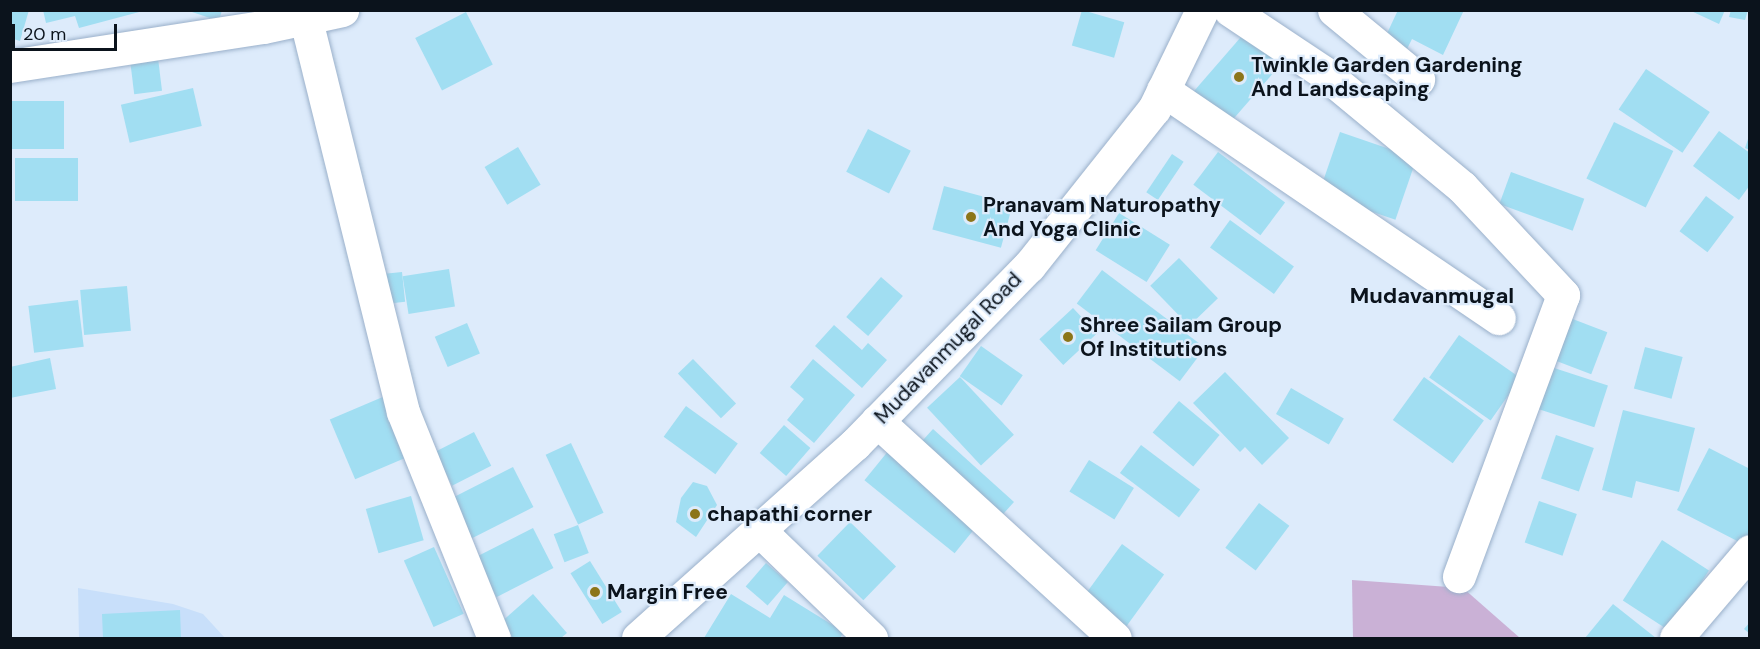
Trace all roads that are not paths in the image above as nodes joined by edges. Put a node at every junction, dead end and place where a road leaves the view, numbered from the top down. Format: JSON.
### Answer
{"nodes":[{"id":1,"x":342,"y":10,"type":"edge"},
{"id":2,"x":1202,"y":10,"type":"edge"},
{"id":3,"x":1230,"y":10,"type":"edge"},
{"id":4,"x":1334,"y":10,"type":"edge"},
{"id":5,"x":305,"y":16,"type":"junction"},
{"id":6,"x":10,"y":66,"type":"edge"},
{"id":7,"x":1418,"y":79,"type":"dead end"},
{"id":8,"x":1163,"y":90,"type":"junction"},
{"id":9,"x":1499,"y":318,"type":"dead end"},
{"id":10,"x":877,"y":421,"type":"junction"},
{"id":11,"x":759,"y":530,"type":"junction"},
{"id":12,"x":1749,"y":551,"type":"edge"},
{"id":13,"x":1459,"y":576,"type":"dead end"},
{"id":14,"x":640,"y":638,"type":"edge"},
{"id":15,"x":494,"y":639,"type":"edge"},
{"id":16,"x":871,"y":639,"type":"edge"},
{"id":17,"x":1115,"y":639,"type":"edge"},
{"id":18,"x":1676,"y":639,"type":"edge"}],
"edges":[{"from":1,"to":5,"type":"street"},
{"from":2,"to":8,"type":"street","name":"Mudavanmugal Road"},
{"from":3,"to":13,"type":"street"},
{"from":4,"to":7,"type":"street"},
{"from":5,"to":6,"type":"street"},
{"from":5,"to":15,"type":"street"},
{"from":8,"to":9,"type":"street"},
{"from":8,"to":10,"type":"street","name":"Mudavanmugal Road"},
{"from":10,"to":11,"type":"street","name":"Mudavanmugal Road"},
{"from":10,"to":17,"type":"street"},
{"from":11,"to":14,"type":"street","name":"Mudavanmugal Road"},
{"from":11,"to":16,"type":"street"},
{"from":12,"to":18,"type":"street"}]}
